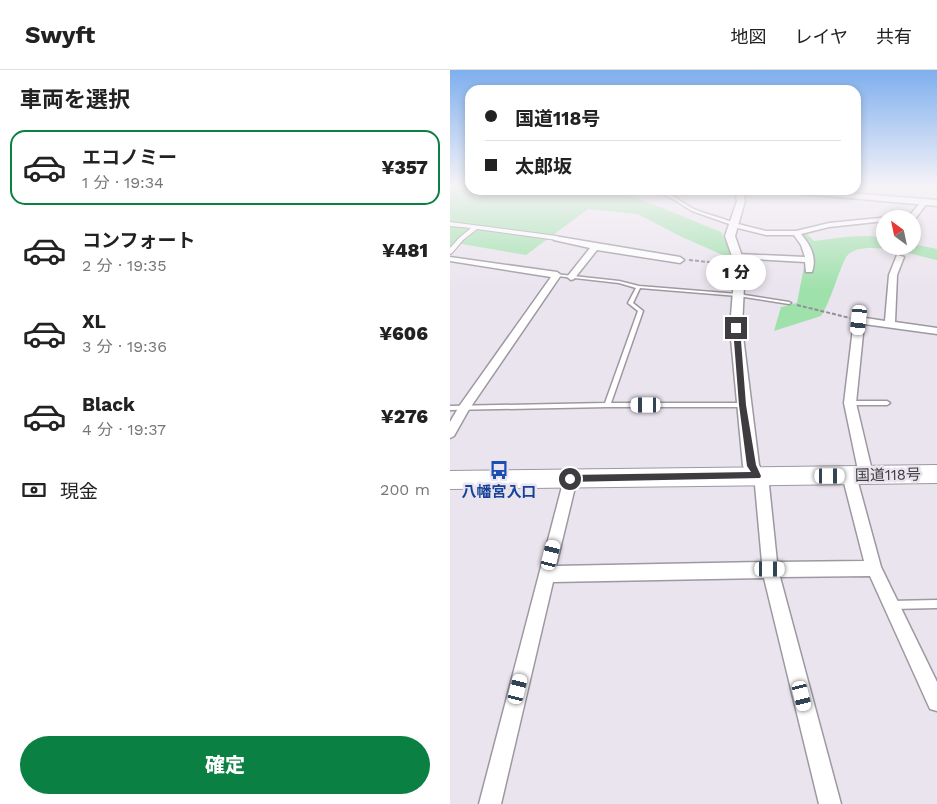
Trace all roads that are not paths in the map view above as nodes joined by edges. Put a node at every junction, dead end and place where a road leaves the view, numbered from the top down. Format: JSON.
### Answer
{"nodes":[{"id":1,"x":722,"y":220,"type":"edge"},
{"id":2,"x":734,"y":220,"type":"edge"},
{"id":3,"x":873,"y":220,"type":"edge"},
{"id":4,"x":450,"y":224,"type":"edge"},
{"id":5,"x":733,"y":224,"type":"junction"},
{"id":6,"x":476,"y":228,"type":"junction"},
{"id":7,"x":796,"y":233,"type":"junction"},
{"id":8,"x":557,"y":238,"type":"joint"},
{"id":9,"x":595,"y":248,"type":"junction"},
{"id":10,"x":450,"y":252,"type":"edge"},
{"id":11,"x":900,"y":257,"type":"dead end"},
{"id":12,"x":450,"y":259,"type":"edge"},
{"id":13,"x":680,"y":260,"type":"road end"},
{"id":14,"x":811,"y":260,"type":"junction"},
{"id":15,"x":739,"y":261,"type":"junction"},
{"id":16,"x":809,"y":270,"type":"dead end"},
{"id":17,"x":557,"y":275,"type":"junction"},
{"id":18,"x":571,"y":277,"type":"junction"},
{"id":19,"x":639,"y":287,"type":"junction"},
{"id":20,"x":738,"y":295,"type":"junction"},
{"id":21,"x":789,"y":303,"type":"road end"},
{"id":22,"x":890,"y":324,"type":"junction"},
{"id":23,"x":937,"y":331,"type":"edge"},
{"id":24,"x":850,"y":403,"type":"junction"},
{"id":25,"x":887,"y":403,"type":"dead end"},
{"id":26,"x":607,"y":405,"type":"junction"},
{"id":27,"x":742,"y":405,"type":"junction"},
{"id":28,"x":450,"y":408,"type":"edge"},
{"id":29,"x":464,"y":408,"type":"junction"},
{"id":30,"x":450,"y":433,"type":"edge"},
{"id":31,"x":937,"y":474,"type":"edge"},
{"id":32,"x":857,"y":475,"type":"junction"},
{"id":33,"x":757,"y":476,"type":"junction"},
{"id":34,"x":570,"y":479,"type":"junction"},
{"id":35,"x":450,"y":480,"type":"edge"},
{"id":36,"x":874,"y":568,"type":"junction"},
{"id":37,"x":770,"y":569,"type":"junction"},
{"id":38,"x":546,"y":574,"type":"junction"},
{"id":39,"x":937,"y":604,"type":"edge"},
{"id":40,"x":890,"y":605,"type":"junction"},
{"id":41,"x":937,"y":702,"type":"edge"},
{"id":42,"x":490,"y":804,"type":"edge"},
{"id":43,"x":830,"y":804,"type":"edge"}],
"edges":[{"from":1,"to":5,"type":"lane"},
{"from":2,"to":5,"type":"street"},
{"from":3,"to":7,"type":"street"},
{"from":4,"to":6,"type":"street"},
{"from":5,"to":7,"type":"street"},
{"from":5,"to":15,"type":"street"},
{"from":6,"to":8,"type":"street"},
{"from":6,"to":10,"type":"street"},
{"from":7,"to":14,"type":"street"},
{"from":8,"to":9,"type":"street"},
{"from":9,"to":13,"type":"street"},
{"from":9,"to":18,"type":"street"},
{"from":11,"to":22,"type":"street"},
{"from":12,"to":17,"type":"street"},
{"from":14,"to":15,"type":"street"},
{"from":14,"to":16,"type":"street"},
{"from":15,"to":20,"type":"street"},
{"from":17,"to":18,"type":"lane"},
{"from":17,"to":29,"type":"street"},
{"from":18,"to":19,"type":"lane"},
{"from":19,"to":20,"type":"lane"},
{"from":19,"to":26,"type":"lane"},
{"from":20,"to":21,"type":"lane"},
{"from":20,"to":27,"type":"street"},
{"from":22,"to":23,"type":"street"},
{"from":22,"to":24,"type":"street"},
{"from":24,"to":25,"type":"lane"},
{"from":24,"to":32,"type":"street"},
{"from":26,"to":27,"type":"lane"},
{"from":26,"to":29,"type":"lane"},
{"from":27,"to":33,"type":"street"},
{"from":28,"to":29,"type":"lane"},
{"from":29,"to":30,"type":"street"},
{"from":31,"to":32,"type":"highway","name":"国道118号"},
{"from":32,"to":33,"type":"highway","name":"国道118号"},
{"from":32,"to":36,"type":"street"},
{"from":33,"to":34,"type":"highway","name":"国道118号"},
{"from":33,"to":37,"type":"street"},
{"from":34,"to":35,"type":"highway","name":"国道118号"},
{"from":34,"to":38,"type":"street"},
{"from":36,"to":37,"type":"street"},
{"from":36,"to":40,"type":"street"},
{"from":37,"to":38,"type":"street"},
{"from":37,"to":43,"type":"street"},
{"from":38,"to":42,"type":"street"},
{"from":39,"to":40,"type":"lane"},
{"from":40,"to":41,"type":"street"}]}
